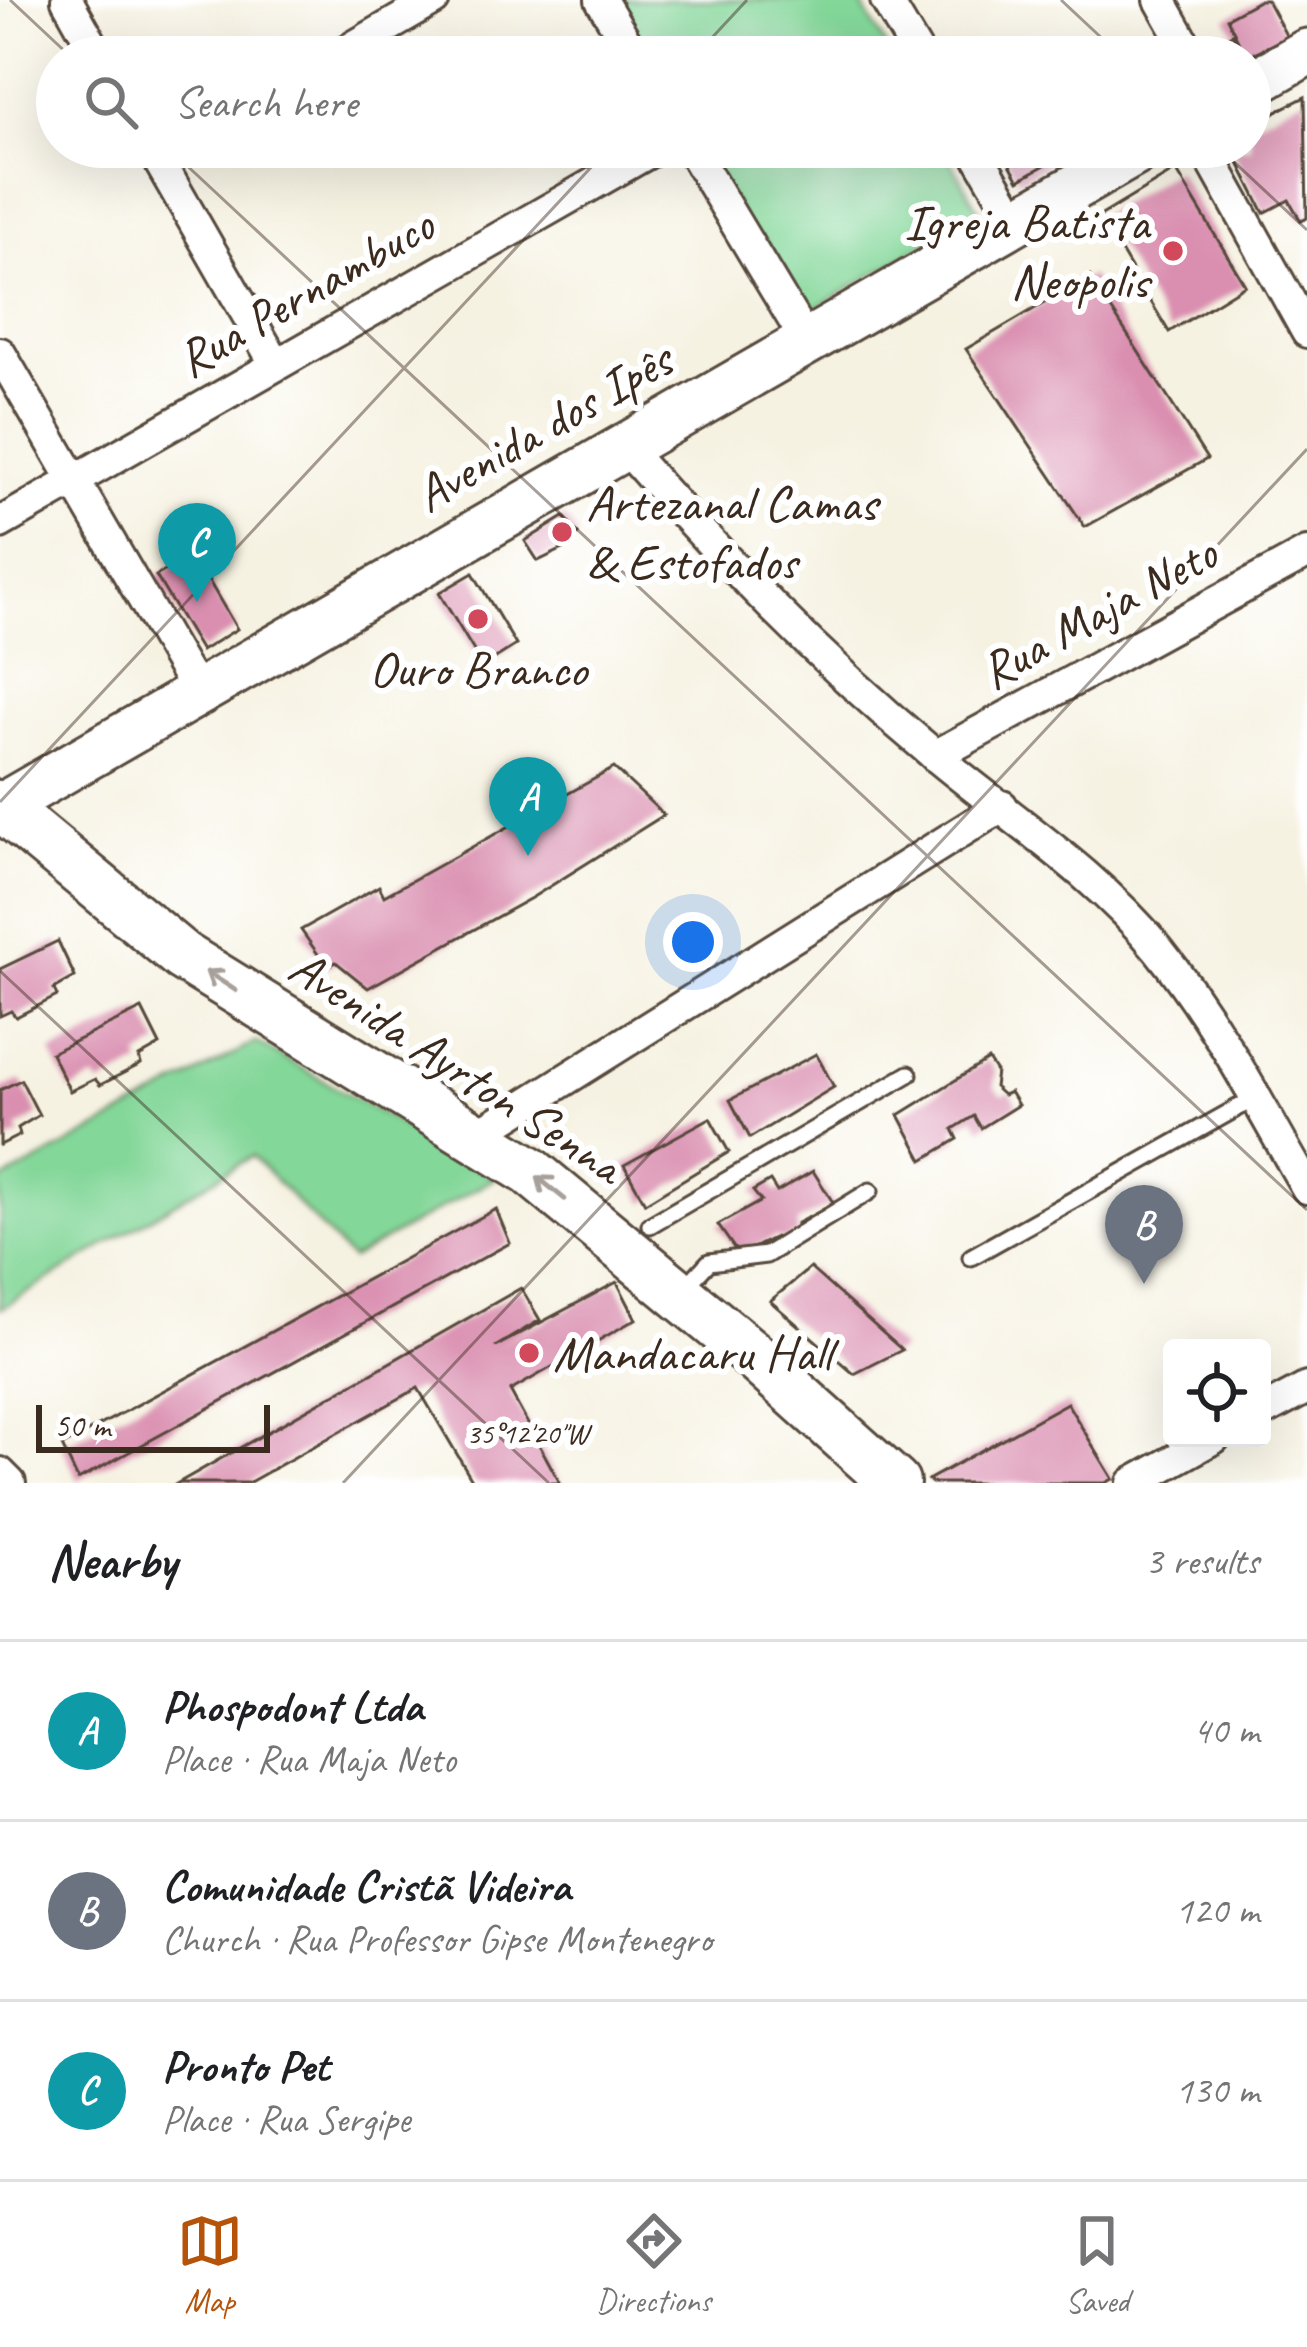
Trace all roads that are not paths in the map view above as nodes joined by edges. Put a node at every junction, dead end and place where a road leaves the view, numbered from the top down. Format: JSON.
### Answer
{"nodes":[{"id":1,"x":67,"y":0,"type":"edge"},
{"id":2,"x":434,"y":0,"type":"edge"},
{"id":3,"x":601,"y":0,"type":"edge"},
{"id":4,"x":886,"y":0,"type":"edge"},
{"id":5,"x":1160,"y":0,"type":"edge"},
{"id":6,"x":87,"y":36,"type":"edge"},
{"id":7,"x":372,"y":36,"type":"edge"},
{"id":8,"x":622,"y":36,"type":"edge"},
{"id":9,"x":907,"y":36,"type":"edge"},
{"id":10,"x":1180,"y":36,"type":"edge"},
{"id":11,"x":1307,"y":52,"type":"edge"},
{"id":12,"x":1271,"y":73,"type":"edge"},
{"id":13,"x":172,"y":168,"type":"edge"},
{"id":14,"x":621,"y":168,"type":"edge"},
{"id":15,"x":703,"y":168,"type":"edge"},
{"id":16,"x":986,"y":168,"type":"edge"},
{"id":17,"x":1109,"y":168,"type":"edge"},
{"id":18,"x":1216,"y":168,"type":"edge"},
{"id":19,"x":1018,"y":222,"type":"junction"},
{"id":20,"x":1307,"y":332,"type":"edge"},
{"id":21,"x":807,"y":342,"type":"junction"},
{"id":22,"x":0,"y":353,"type":"edge"},
{"id":23,"x":275,"y":363,"type":"junction"},
{"id":24,"x":623,"y":445,"type":"junction"},
{"id":25,"x":73,"y":480,"type":"junction"},
{"id":26,"x":0,"y":523,"type":"edge"},
{"id":27,"x":1307,"y":553,"type":"edge"},
{"id":28,"x":199,"y":694,"type":"junction"},
{"id":29,"x":935,"y":756,"type":"junction"},
{"id":30,"x":0,"y":806,"type":"edge"},
{"id":31,"x":1002,"y":806,"type":"junction"},
{"id":32,"x":909,"y":1073,"type":"dead end"},
{"id":33,"x":1256,"y":1098,"type":"junction"},
{"id":34,"x":477,"y":1135,"type":"junction"},
{"id":35,"x":1307,"y":1188,"type":"edge"},
{"id":36,"x":870,"y":1191,"type":"dead end"},
{"id":37,"x":635,"y":1234,"type":"junction"},
{"id":38,"x":971,"y":1257,"type":"dead end"},
{"id":39,"x":680,"y":1294,"type":"junction"},
{"id":40,"x":1307,"y":1388,"type":"edge"},
{"id":41,"x":1271,"y":1407,"type":"edge"},
{"id":42,"x":1198,"y":1447,"type":"edge"},
{"id":43,"x":0,"y":1473,"type":"edge"},
{"id":44,"x":10,"y":1483,"type":"edge"},
{"id":45,"x":895,"y":1483,"type":"edge"},
{"id":46,"x":1133,"y":1483,"type":"edge"}],
"edges":[{"from":1,"to":6,"type":"street"},
{"from":2,"to":7,"type":"street"},
{"from":3,"to":8,"type":"street"},
{"from":4,"to":9,"type":"street"},
{"from":5,"to":10,"type":"street"},
{"from":11,"to":12,"type":"street"},
{"from":13,"to":23,"type":"street"},
{"from":14,"to":23,"type":"street","name":"Rua Pernambuco"},
{"from":15,"to":21,"type":"street"},
{"from":16,"to":19,"type":"street"},
{"from":17,"to":19,"type":"street","name":"Avenida dos Ipês"},
{"from":18,"to":20,"type":"street"},
{"from":19,"to":21,"type":"street","name":"Avenida dos Ipês"},
{"from":21,"to":24,"type":"street","name":"Avenida dos Ipês"},
{"from":22,"to":25,"type":"street"},
{"from":23,"to":25,"type":"street","name":"Rua Pernambuco"},
{"from":24,"to":28,"type":"street","name":"Avenida dos Ipês"},
{"from":24,"to":29,"type":"street"},
{"from":25,"to":26,"type":"street","name":"Rua Pernambuco"},
{"from":25,"to":28,"type":"street"},
{"from":27,"to":29,"type":"street","name":"Rua Maja Neto"},
{"from":28,"to":30,"type":"street","name":"Avenida dos Ipês"},
{"from":29,"to":31,"type":"street"},
{"from":34,"to":30,"type":"main road","name":"Avenida Ayrton Senna","one_way":true},
{"from":31,"to":33,"type":"street"},
{"from":31,"to":34,"type":"street"},
{"from":32,"to":37,"type":"lane"},
{"from":33,"to":35,"type":"street"},
{"from":33,"to":38,"type":"lane"},
{"from":37,"to":34,"type":"main road","name":"Avenida Ayrton Senna","one_way":true},
{"from":36,"to":39,"type":"lane"},
{"from":37,"to":39,"type":"main road","name":"Avenida Ayrton Senna"},
{"from":39,"to":45,"type":"main road","name":"Avenida Ayrton Senna"},
{"from":40,"to":41,"type":"street"},
{"from":42,"to":46,"type":"street"},
{"from":43,"to":44,"type":"street"}]}
